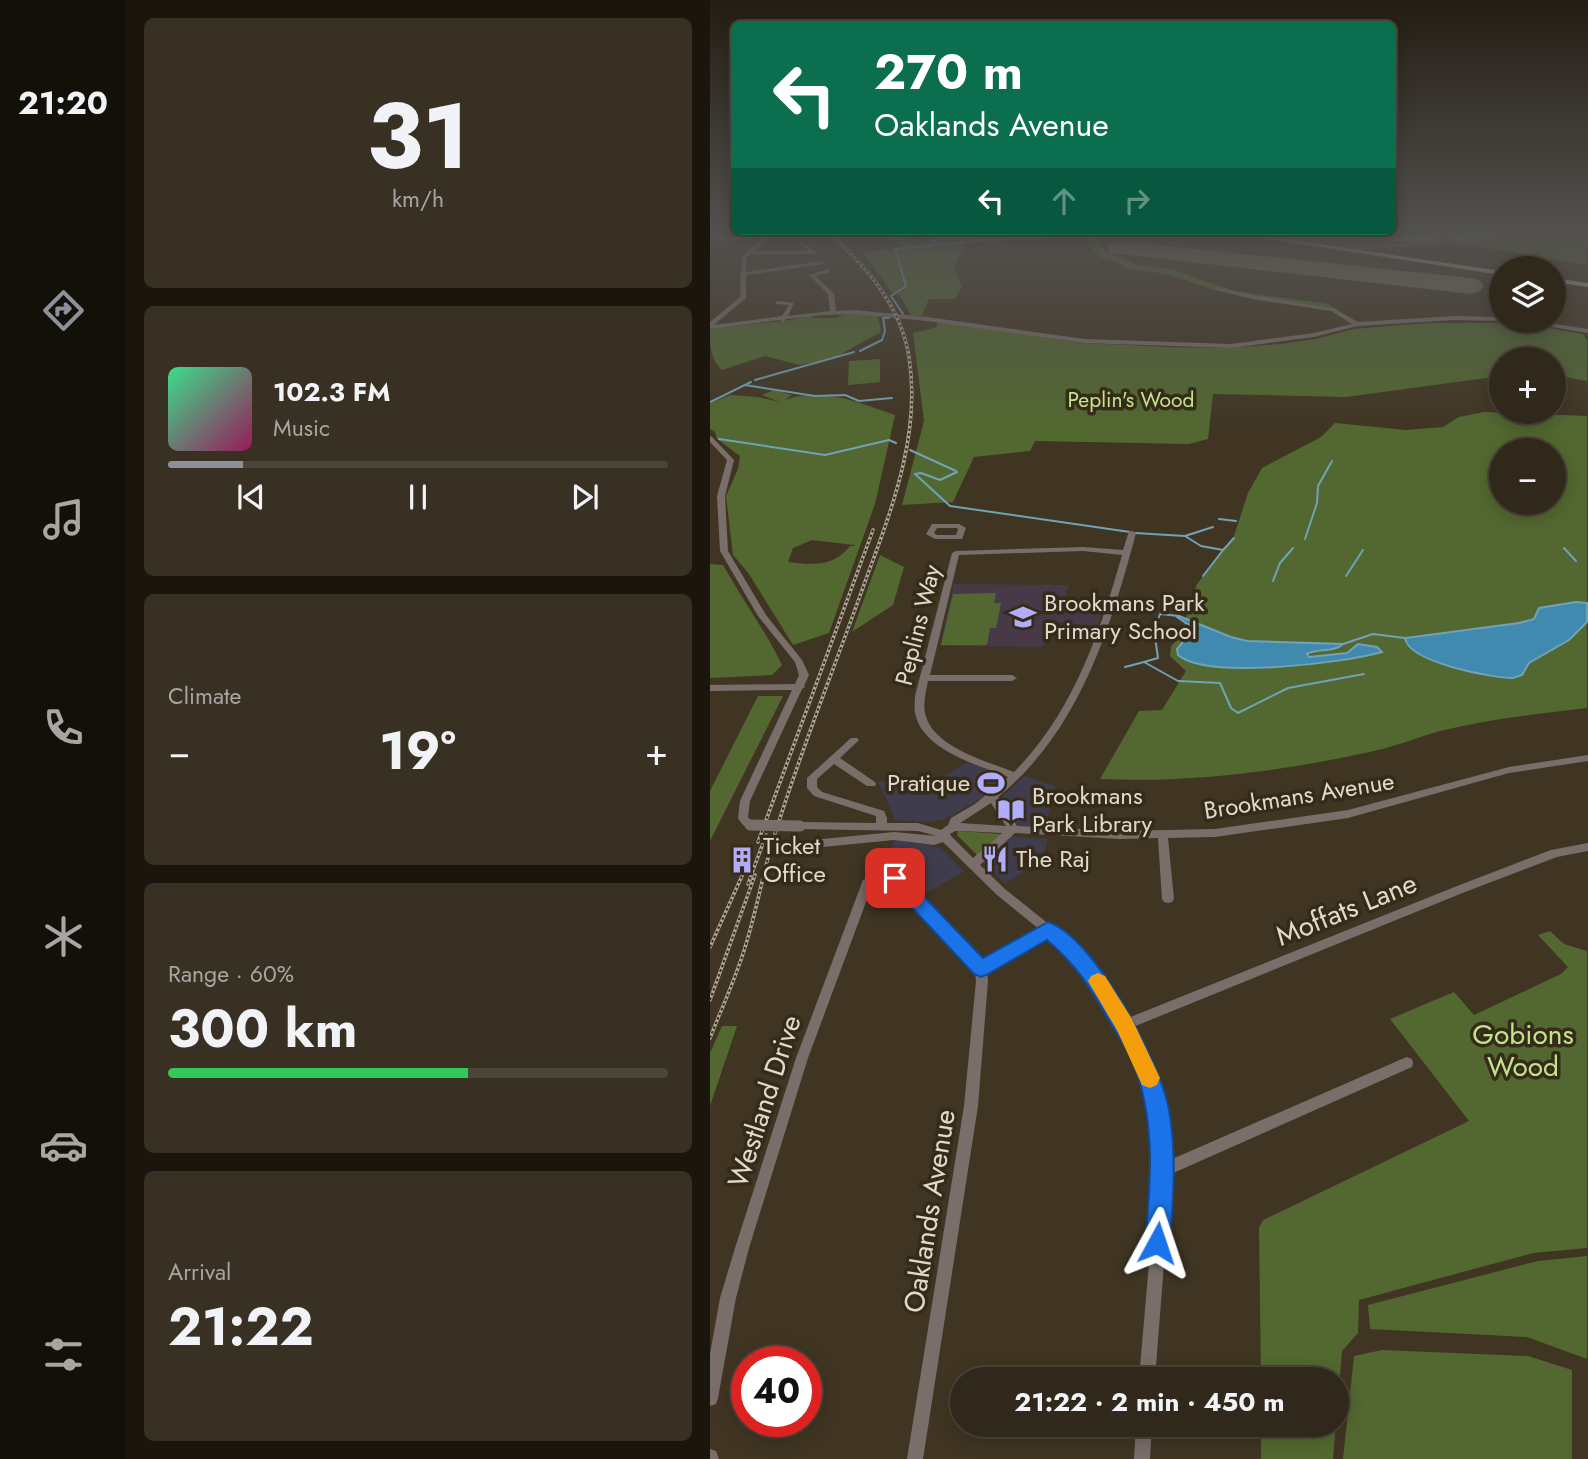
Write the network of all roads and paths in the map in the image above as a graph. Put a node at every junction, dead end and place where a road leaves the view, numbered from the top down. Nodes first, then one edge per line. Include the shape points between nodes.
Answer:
1 (743, 296) edge
2 (831, 296) edge
3 (1248, 296) edge
4 (778, 303) dead end
5 (833, 312) junction
6 (1489, 319) edge
7 (783, 320) junction
8 (1357, 324) junction
9 (710, 326) edge
10 (1566, 328) edge
11 (1587, 331) edge
12 (710, 438) edge
13 (716, 503) edge
14 (1132, 533) dead end
15 (959, 537) dead end
16 (956, 553) junction
17 (1127, 553) junction
18 (925, 678) junction
19 (1012, 678) dead end
20 (800, 687) junction
21 (710, 688) edge
22 (854, 740) dead end
23 (1587, 758) edge
24 (831, 759) junction
25 (1014, 776) junction
26 (870, 784) dead end
27 (992, 797) junction
28 (881, 827) junction
29 (1012, 830) junction
30 (898, 831) junction
31 (947, 833) junction
32 (1163, 836) junction
33 (792, 846) dead end
34 (1587, 847) edge
35 (974, 864) junction
36 (1168, 899) dead end
37 (1048, 929) junction
38 (981, 969) junction
39 (1125, 1025) junction
40 (1407, 1063) dead end
41 (1164, 1170) junction
42 (1148, 1367) edge
43 (710, 1398) edge
44 (1144, 1437) edge
45 (915, 1459) edge
46 (1142, 1459) edge

1 - 9 street
2 - 5 street
3 - 8 street via 1333,310
4 - 7 street via 792,305
5 - 7 street
5 - 8 street via 908,316 1086,341 1163,345 1260,344
6 - 8 street
7 - 9 street
10 - 11 street
12 - 13 street via 731,460
13 - 20 street via 724,551 762,616 802,667
14 - 17 street
15 - 16 street, Peplins Way
16 - 17 street, Peplins Way via 1083,549
16 - 18 street, Peplins Way
17 - 25 street via 1076,690 1048,738
18 - 19 street
18 - 25 street, Peplins Way via 918,710 930,734 947,747
20 - 21 street
20 - 28 street, bridge via 745,801 743,818 750,824
22 - 24 street
23 - 32 street, Brookmans Avenue via 1509,770 1348,814 1270,827
24 - 26 street via 846,764
24 - 28 street via 812,778 812,788 880,814
25 - 27 street
27 - 29 street
27 - 31 street via 955,821
28 - 30 street
29 - 31 street, Brookmans Avenue
29 - 32 street, Brookmans Avenue
29 - 35 street
30 - 31 street, Brookmans Avenue via 925,828
30 - 33 street
31 - 35 street
32 - 36 street
34 - 39 street, Moffats Lane via 1555,853 1461,889
35 - 37 street
37 - 38 street
37 - 39 street via 1093,974
38 - 43 street, Westland Drive via 895,878 884,874 868,883 802,1058 728,1298
38 - 45 street, Oaklands Avenue via 975,1073
39 - 41 street via 1151,1083
40 - 41 street
41 - 42 street
44 - 46 street

